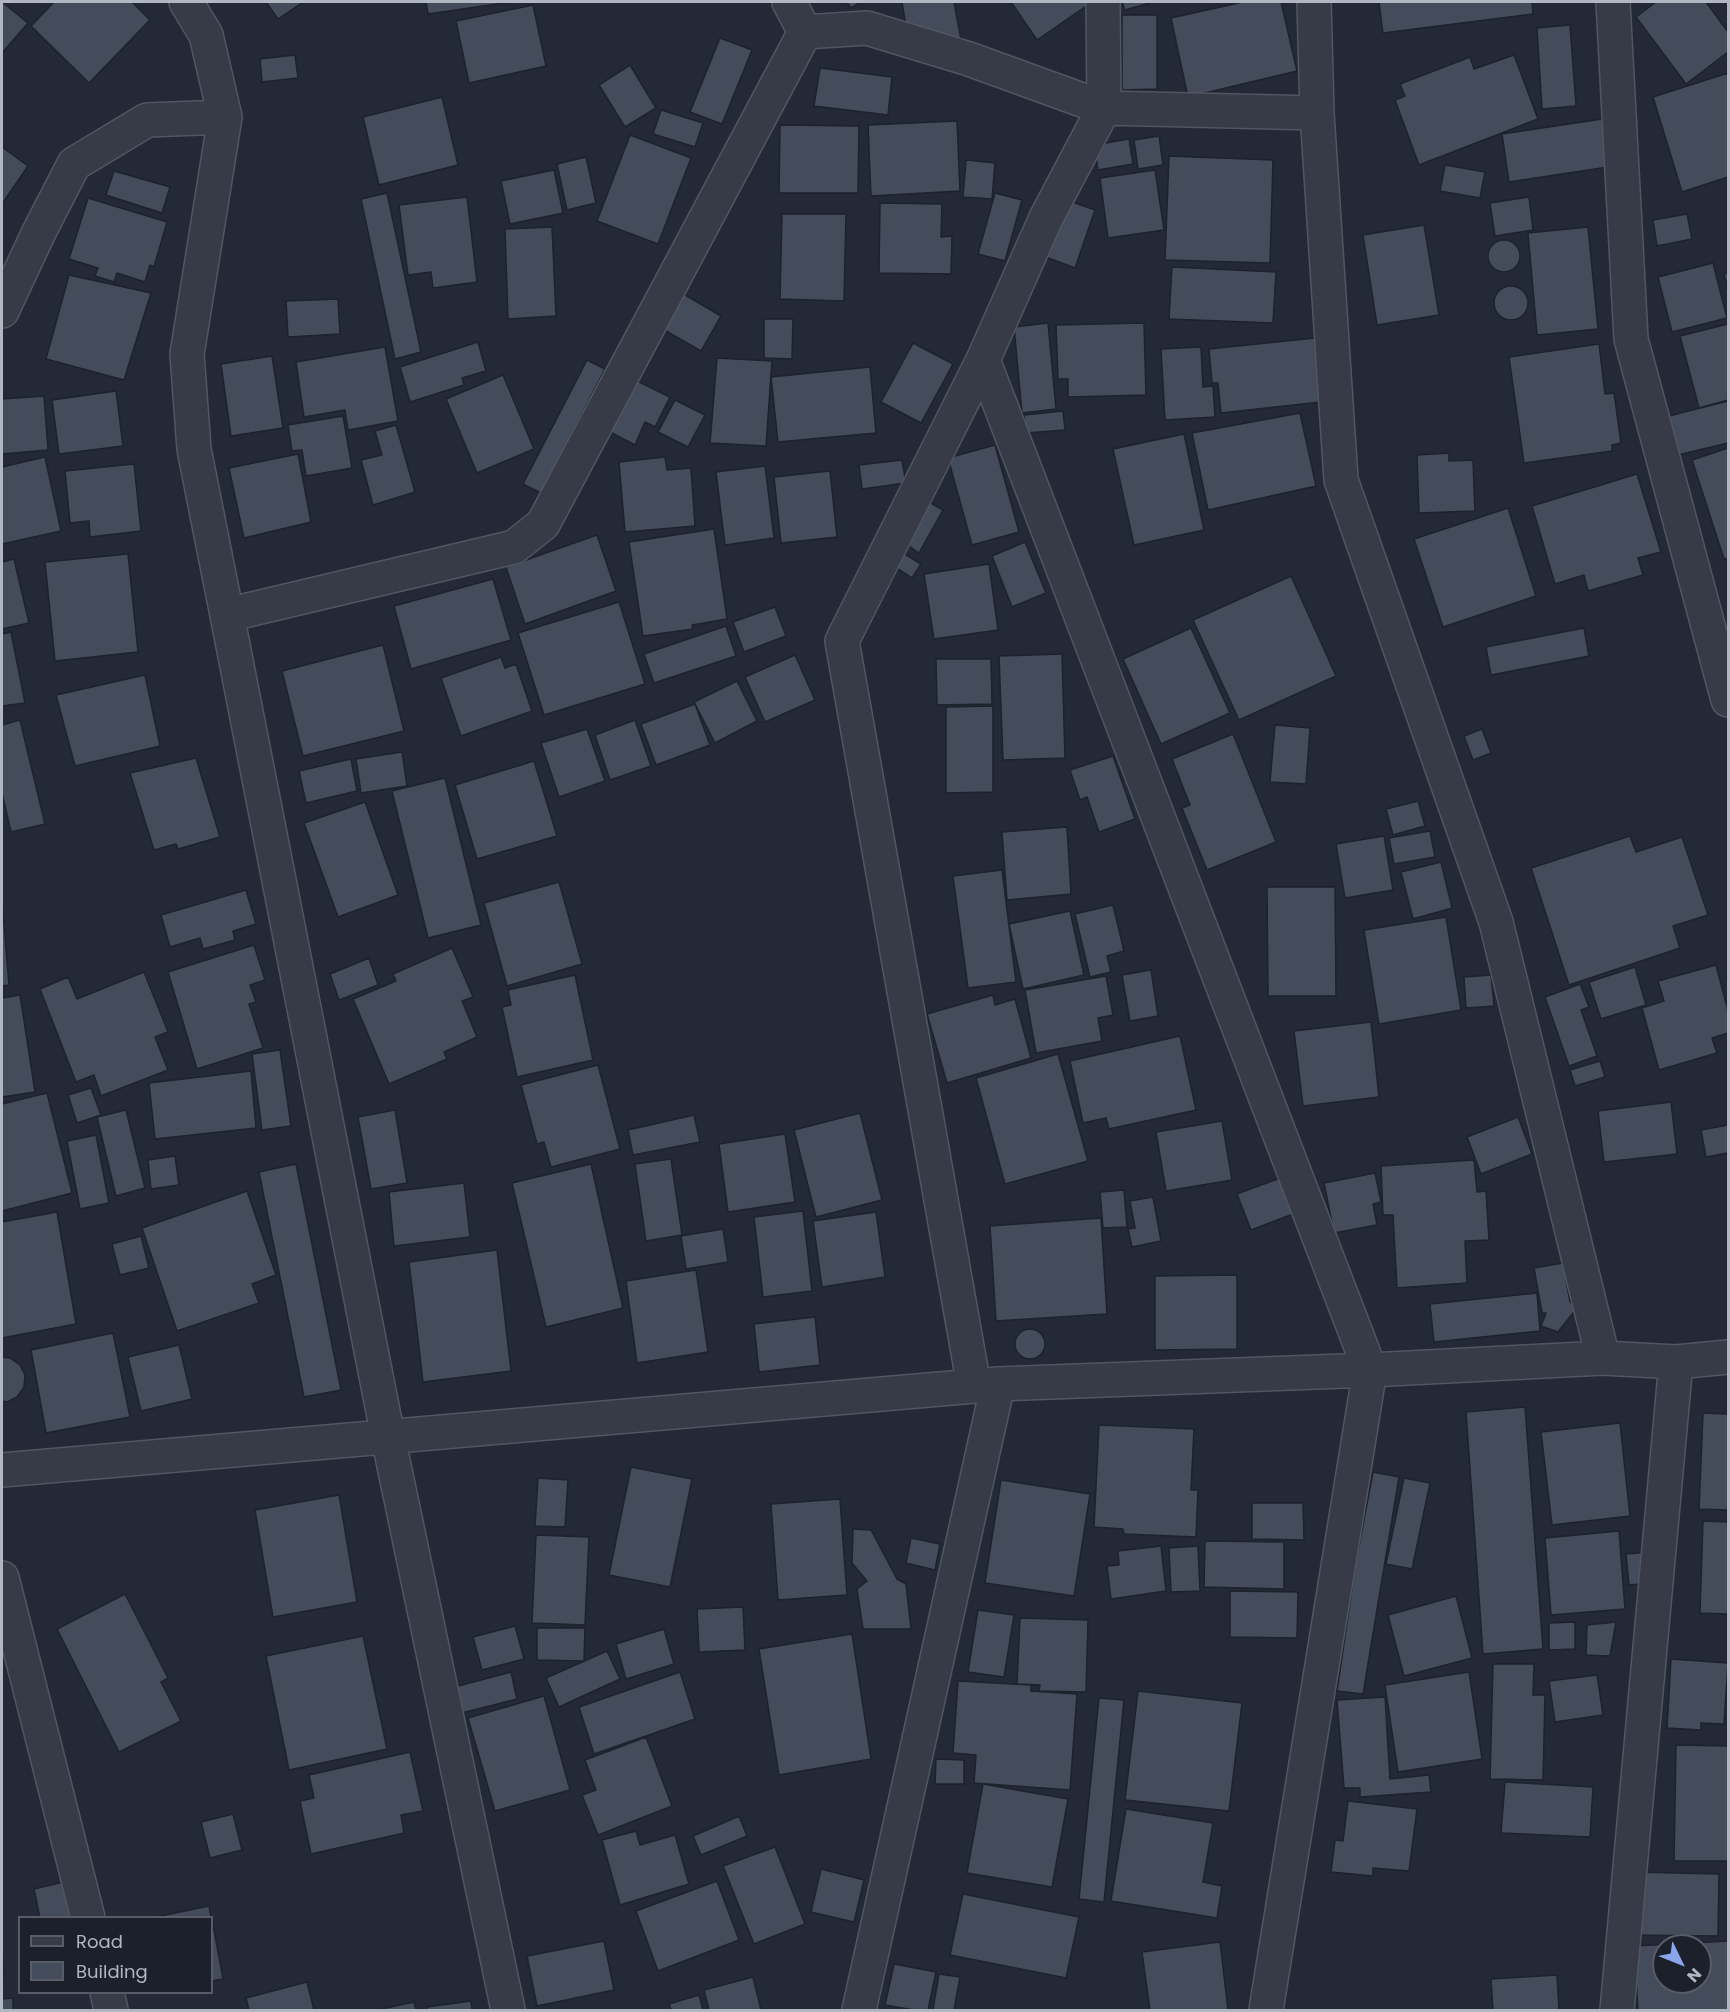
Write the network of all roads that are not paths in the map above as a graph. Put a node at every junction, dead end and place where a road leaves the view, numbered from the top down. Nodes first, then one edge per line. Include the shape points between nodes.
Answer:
1 (186, 2) edge
2 (789, 2) edge
3 (1103, 2) edge
4 (1314, 2) edge
5 (1612, 2) edge
6 (806, 32) junction
7 (1104, 108) junction
8 (1317, 113) junction
9 (225, 117) junction
10 (2, 311) edge
11 (983, 360) junction
12 (227, 615) junction
13 (1728, 700) edge
14 (1728, 1357) edge
15 (1603, 1358) junction
16 (1677, 1362) junction
17 (1370, 1370) junction
18 (986, 1385) junction
19 (388, 1437) junction
20 (2, 1470) edge
21 (2, 1578) edge
22 (88, 1916) edge
23 (107, 1994) edge
24 (111, 2010) edge
25 (508, 2010) edge
26 (860, 2010) edge
27 (1266, 2010) edge
28 (1617, 2010) edge

1 - 9 street via 206,35
2 - 6 street
3 - 7 street
4 - 8 street
5 - 13 street via 1631,339
6 - 7 street via 867,28 969,59
6 - 12 street via 543,524 514,547
7 - 8 street
7 - 11 street via 1046,218
8 - 15 street via 1341,480 1496,922
9 - 10 street via 147,120 74,164
9 - 12 street via 187,354 194,449
11 - 17 street
11 - 18 street via 842,641
12 - 19 street
14 - 16 street
15 - 16 street
15 - 17 street
16 - 28 street
17 - 18 street
17 - 27 street
18 - 19 street
18 - 26 street
19 - 20 street
19 - 25 street
21 - 22 street
23 - 24 street

